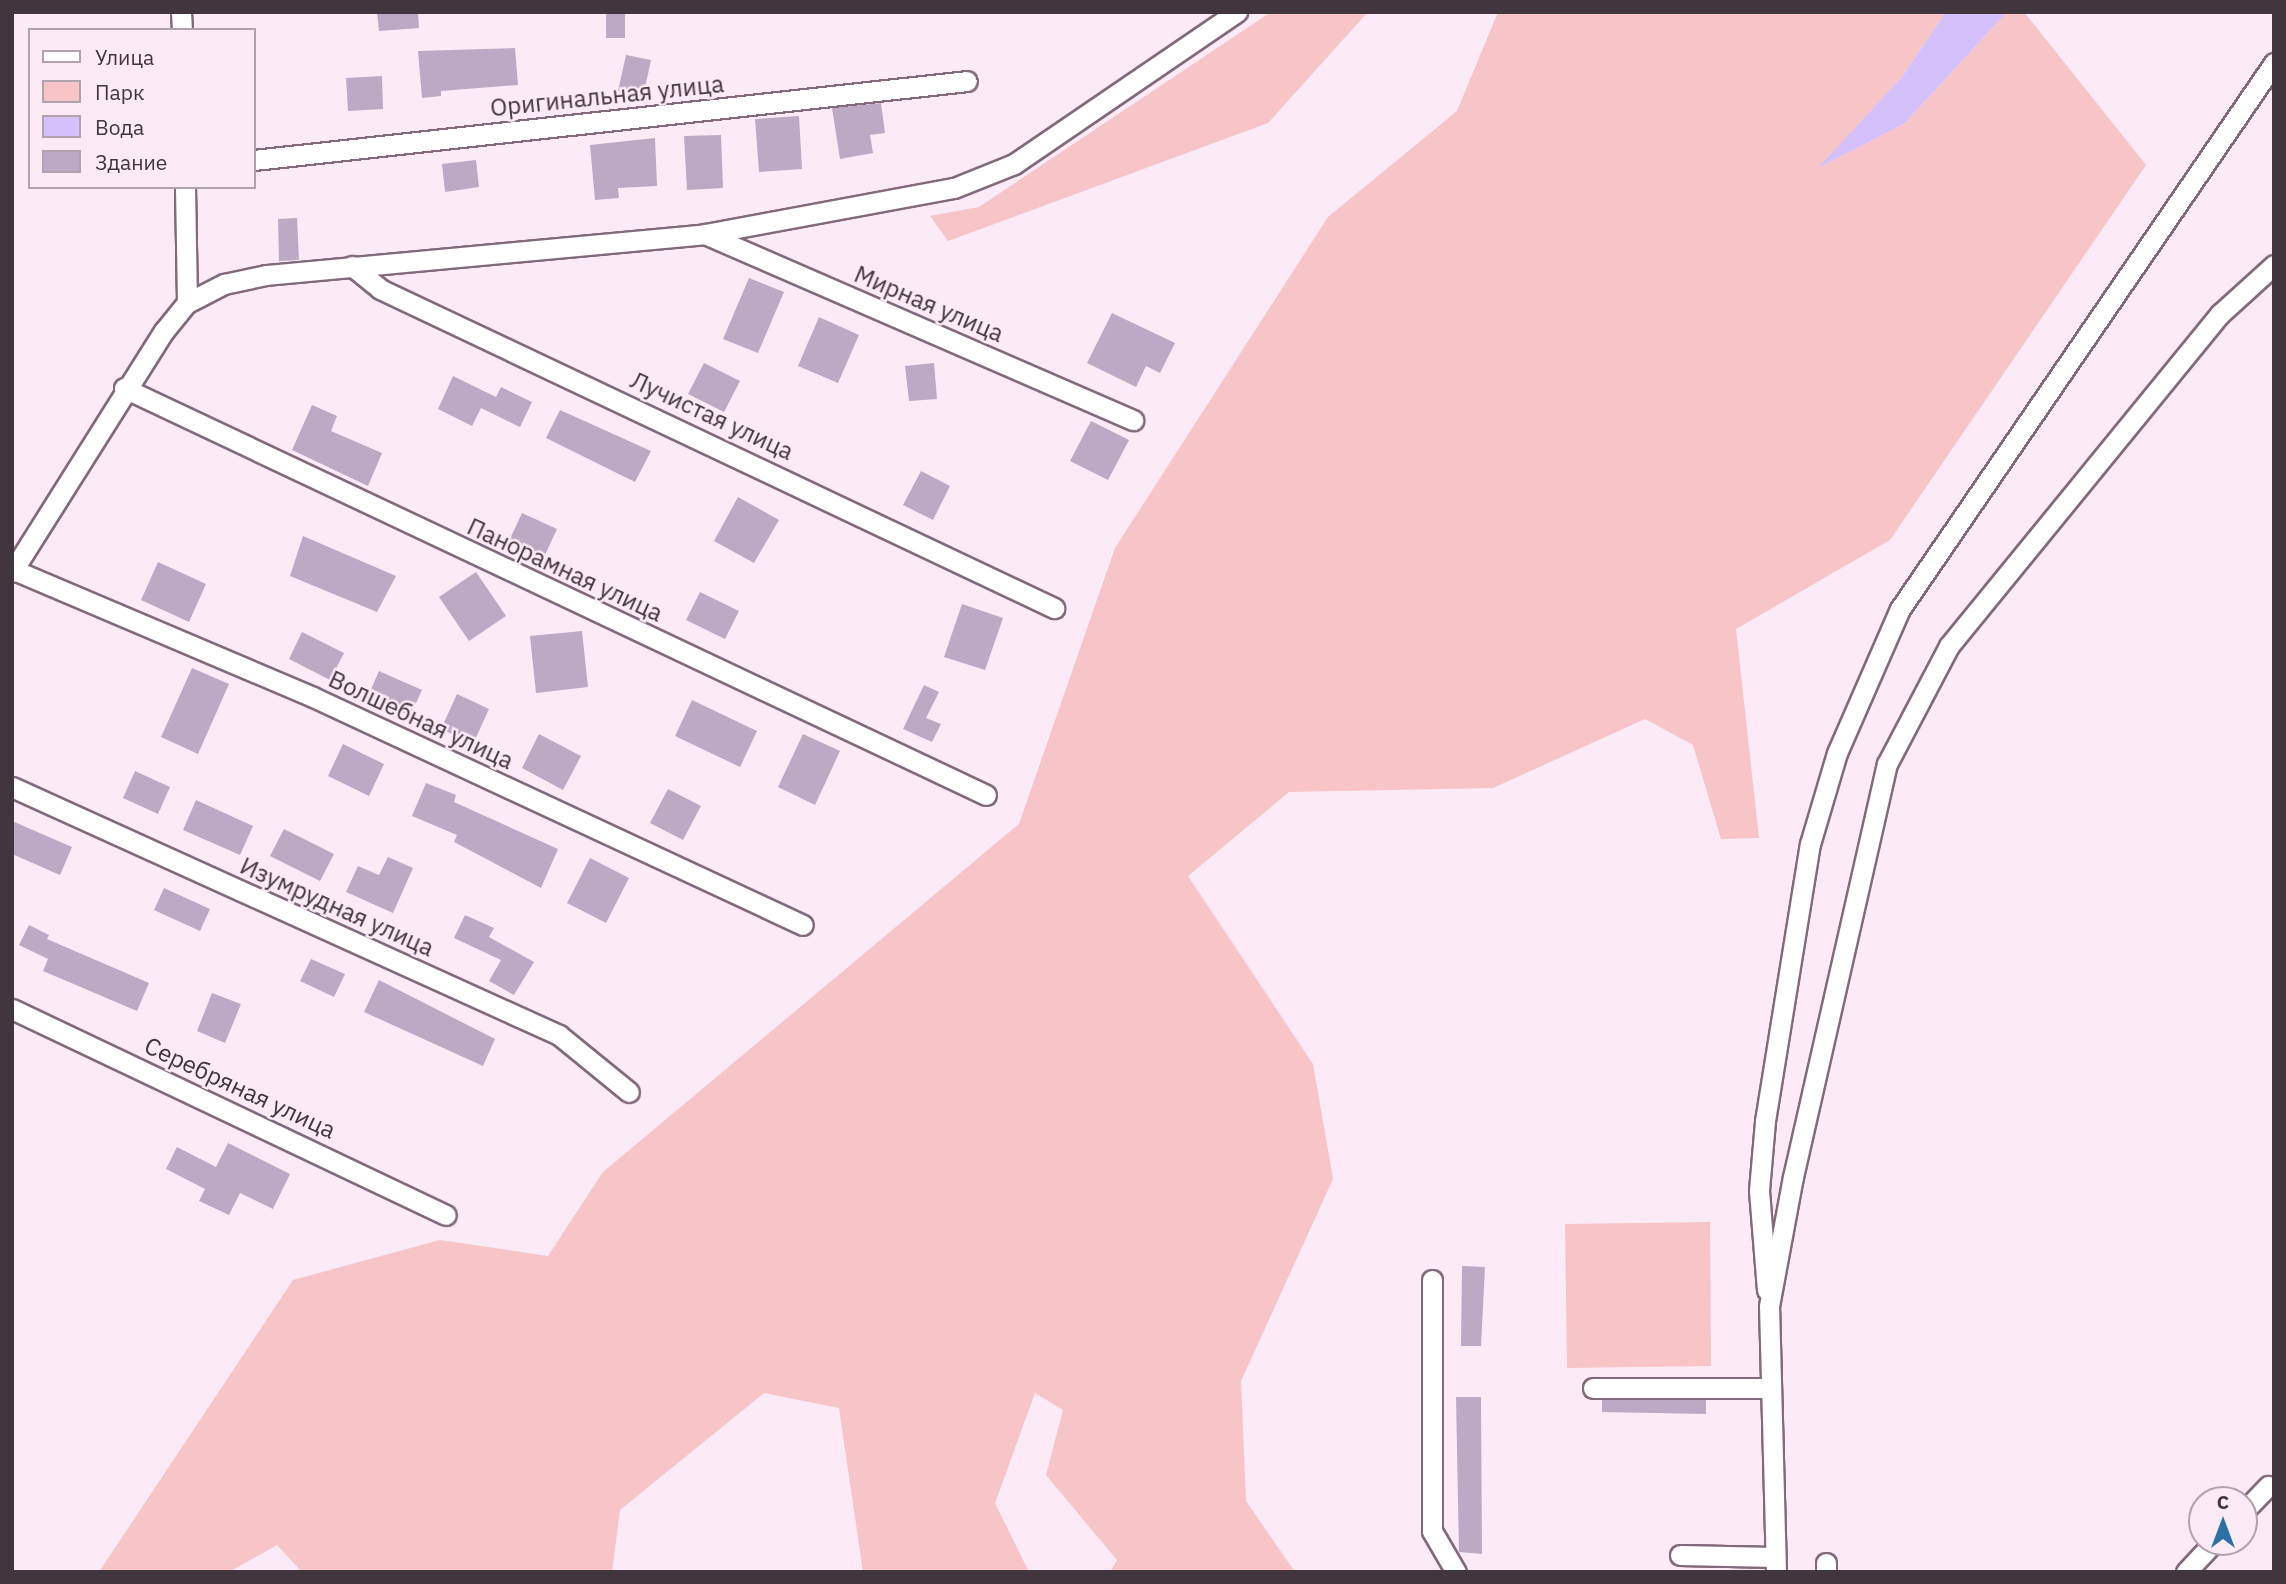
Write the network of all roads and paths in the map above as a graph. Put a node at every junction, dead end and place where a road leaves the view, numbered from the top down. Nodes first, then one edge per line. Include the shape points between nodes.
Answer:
1 (1237, 12) edge
2 (2274, 63) edge
3 (967, 81) dead end
4 (256, 160) edge
5 (184, 189) edge
6 (705, 234) junction
7 (2274, 265) edge
8 (352, 266) junction
9 (187, 303) junction
10 (124, 388) junction
11 (1133, 420) dead end
12 (13, 571) edge
13 (1054, 608) dead end
14 (12, 787) edge
15 (986, 795) dead end
16 (803, 925) dead end
17 (12, 1009) edge
18 (629, 1092) dead end
19 (446, 1214) dead end
20 (1432, 1280) dead end
21 (1769, 1306) junction
22 (1593, 1388) dead end
23 (1770, 1388) junction
24 (2267, 1486) dead end
25 (2258, 1496) edge
26 (1680, 1555) dead end
27 (2201, 1556) edge
28 (1776, 1564) edge
29 (1451, 1571) edge
30 (2186, 1572) edge

1 - 6 street via 1014,164 954,188
2 - 21 street via 1900,609 1836,753 1810,844 1765,1121 1760,1215
3 - 4 street, Оригинальная улица
5 - 9 street via 181,252
6 - 8 street
6 - 11 street, Мирная улица
7 - 21 street via 2220,314 1949,646 1887,764 1796,1164
8 - 9 street via 224,284
8 - 13 street, Лучистая улица via 380,289
9 - 10 street
10 - 12 street
10 - 15 street, Панорамная улица
12 - 16 street, Волшебная улица via 313,697
14 - 18 street, Изумрудная улица via 559,1035
17 - 19 street, Серебряная улица
20 - 29 street via 1432,1531
21 - 23 street
22 - 23 street
23 - 28 street
24 - 25 street
26 - 28 street
27 - 30 street

